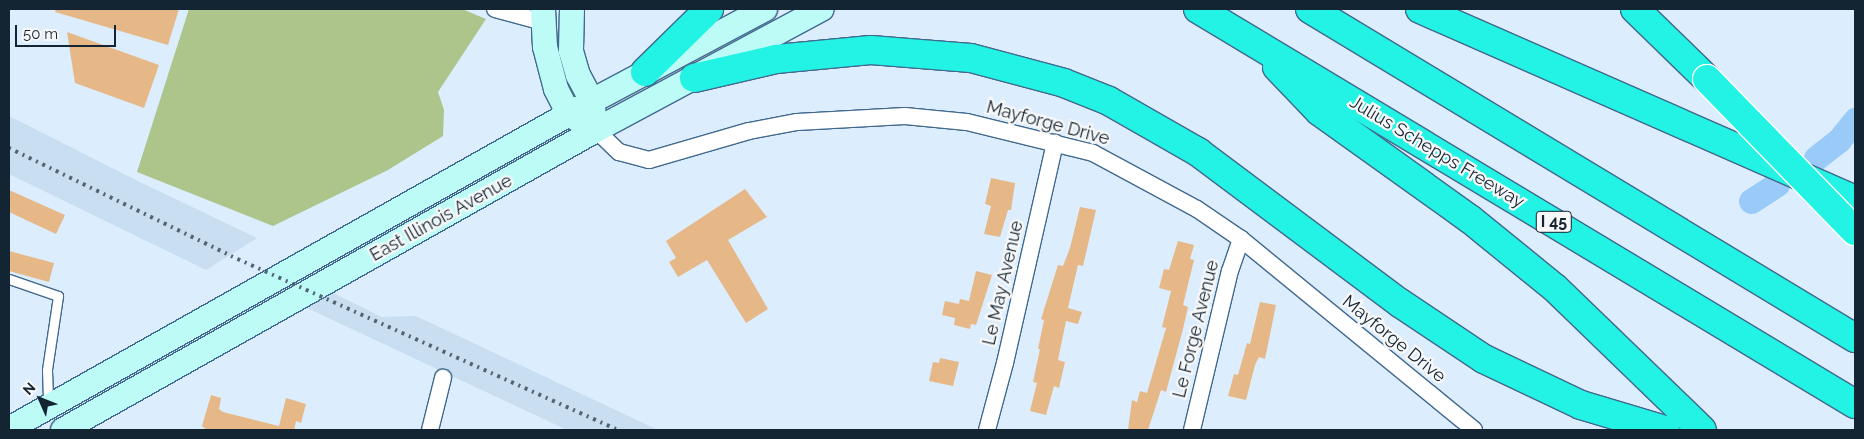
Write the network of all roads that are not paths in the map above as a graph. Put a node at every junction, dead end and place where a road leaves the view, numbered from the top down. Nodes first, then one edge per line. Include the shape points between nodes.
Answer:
1 (495, 9) edge
2 (572, 9) edge
3 (709, 9) edge
4 (765, 9) edge
5 (822, 9) edge
6 (1198, 9) edge
7 (1310, 9) edge
8 (1420, 9) edge
9 (1635, 9) edge
10 (543, 15) edge
11 (1252, 41) junction
12 (645, 72) junction
13 (694, 78) junction
14 (592, 101) junction
15 (569, 114) junction
16 (596, 130) junction
17 (1055, 143) junction
18 (1855, 200) edge
19 (1855, 231) edge
20 (1241, 239) junction
21 (9, 279) edge
22 (1855, 338) edge
23 (443, 378) dead end
24 (1855, 404) edge
25 (48, 408) junction
26 (9, 429) edge
27 (63, 430) edge
28 (430, 430) edge
29 (987, 430) edge
30 (1192, 430) edge
31 (1474, 430) edge
32 (1665, 430) edge
33 (1702, 430) edge

1 - 10 street
2 - 14 main road via 571,51 578,75
3 - 12 highway
4 - 12 main road, East Illinois Avenue
5 - 13 main road, East Illinois Avenue
6 - 11 highway, Julius Schepps Freeway / I 45
7 - 22 highway
8 - 18 highway
9 - 19 highway, bridge
10 - 15 main road via 550,70
11 - 24 highway, Julius Schepps Freeway / I 45
11 - 33 highway via 1319,111 1470,219 1555,288
12 - 14 main road, East Illinois Avenue
13 - 16 main road, East Illinois Avenue
13 - 32 highway via 776,59 871,50 970,58 1064,82 1155,125 1198,152 1400,303 1484,359 1581,405
14 - 15 main road, East Illinois Avenue
14 - 16 main road
15 - 16 main road
15 - 25 main road, East Illinois Avenue
16 - 17 street, Mayforge Drive via 619,152 649,160 749,131 797,122 853,117 905,116 967,122
16 - 27 main road, East Illinois Avenue
17 - 20 street, Mayforge Drive via 1092,153 1123,167
17 - 29 street, Le May Avenue via 1006,363
20 - 30 street, Le Forge Avenue via 1230,271
20 - 31 street, Mayforge Drive
21 - 25 lane via 58,296 47,370
23 - 28 street
25 - 26 main road, East Illinois Avenue

